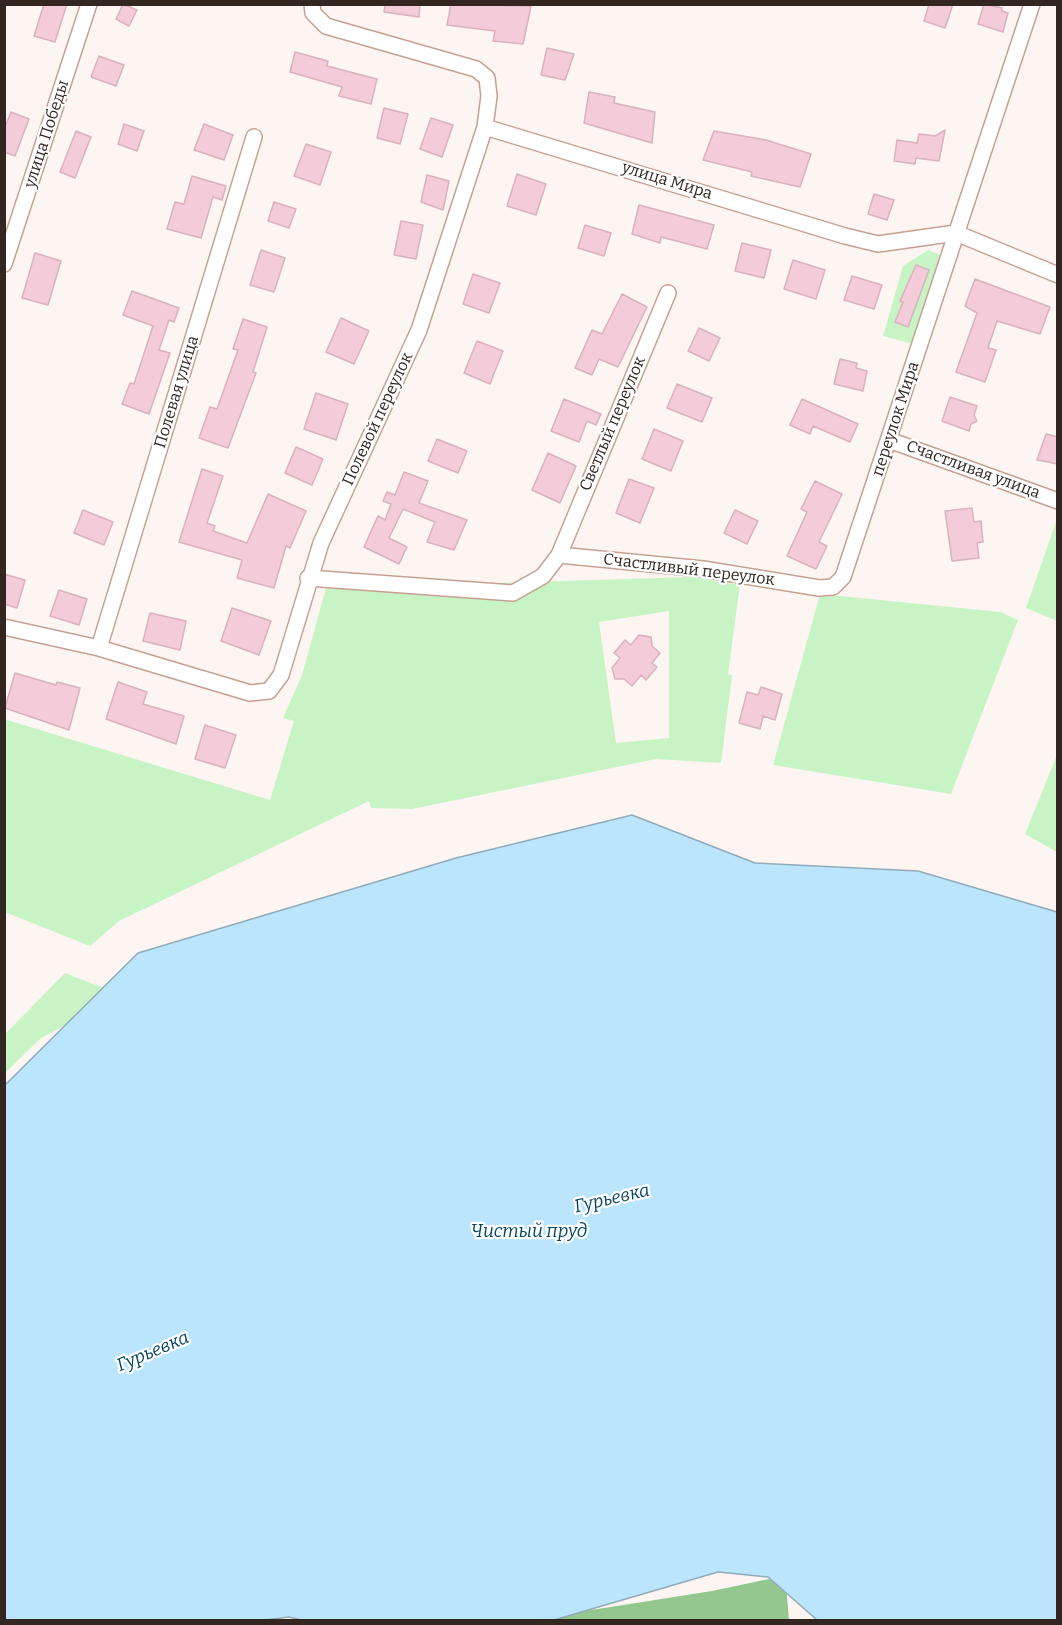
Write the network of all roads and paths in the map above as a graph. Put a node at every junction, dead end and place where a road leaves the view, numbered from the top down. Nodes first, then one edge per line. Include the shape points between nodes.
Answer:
1 (89, 4) edge
2 (312, 4) edge
3 (1032, 4) edge
4 (485, 127) junction
5 (254, 136) dead end
6 (956, 233) junction
7 (4, 264) edge
8 (1058, 275) edge
9 (668, 292) dead end
10 (889, 440) junction
11 (1058, 501) edge
12 (559, 555) junction
13 (308, 578) junction
14 (819, 588) joint
15 (4, 627) edge
16 (99, 648) junction

1 - 7 street, улица Победы
2 - 4 street via 313,13 326,26 476,69 487,78
3 - 6 street, переулок Мира
4 - 6 street, улица Мира via 878,244
4 - 13 street, Полевой переулок via 419,330 362,450
5 - 16 street, Полевая улица
6 - 8 street
6 - 10 street, переулок Мира
9 - 12 street, Светлый переулок
10 - 11 street, Счастливая улица
10 - 14 street, переулок Мира via 843,577 833,587
12 - 13 street, Светлый переулок via 543,576 513,593
12 - 14 street, Счастливый переулок via 703,569
13 - 16 street, Полевой переулок via 281,675 269,691 250,693
15 - 16 street

